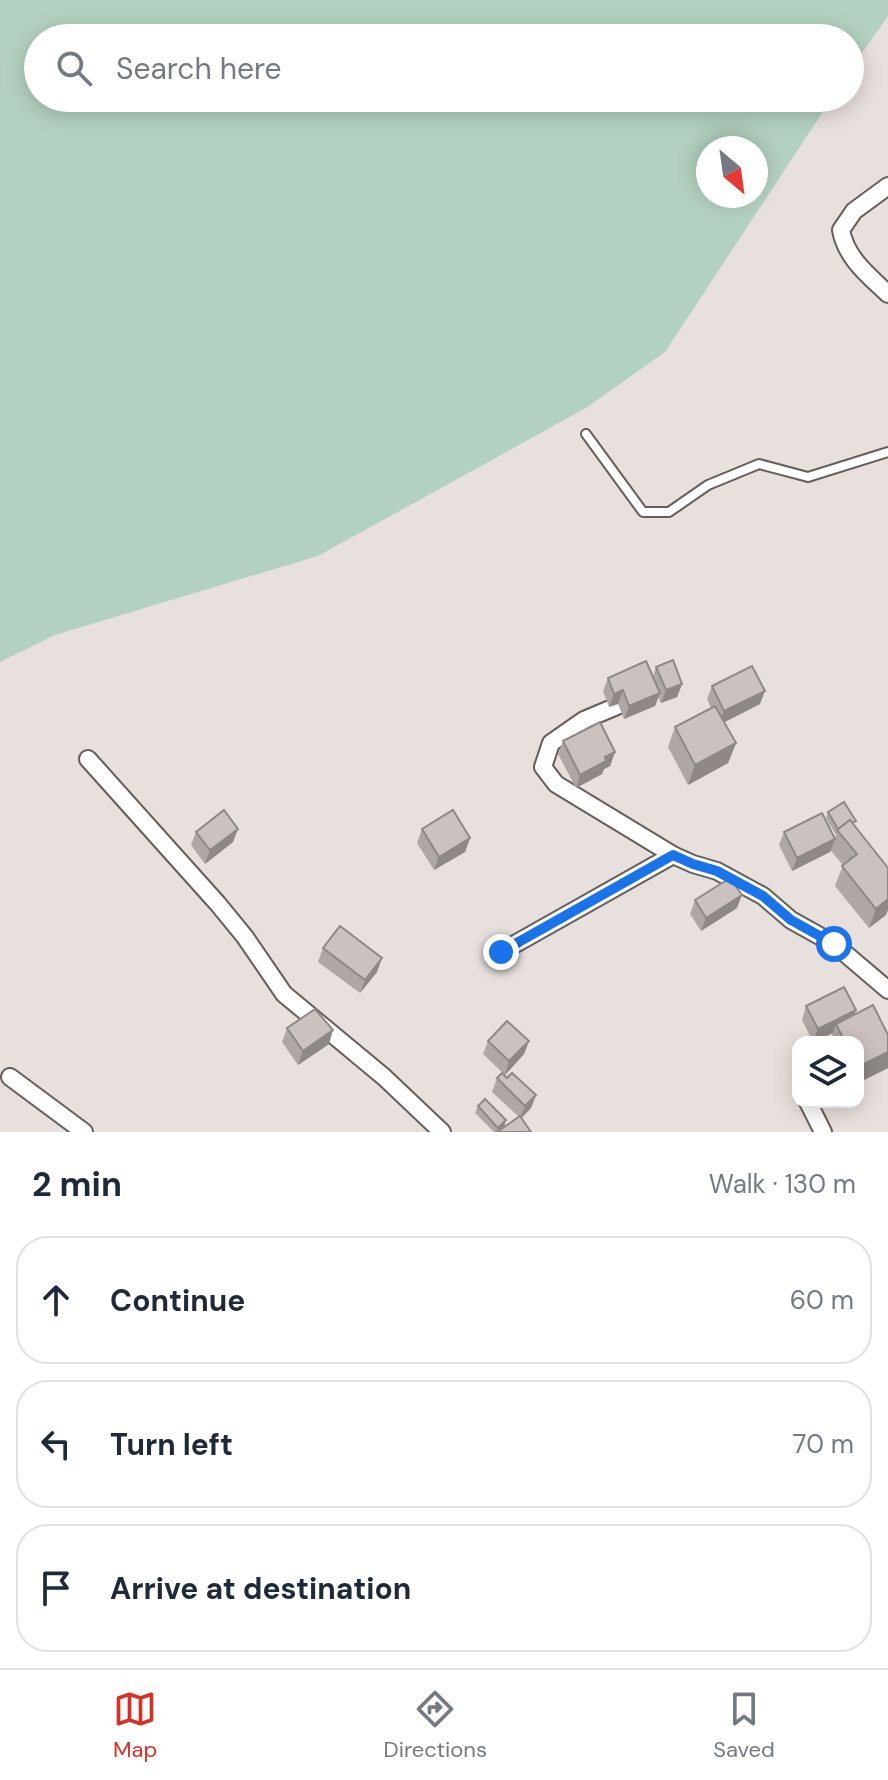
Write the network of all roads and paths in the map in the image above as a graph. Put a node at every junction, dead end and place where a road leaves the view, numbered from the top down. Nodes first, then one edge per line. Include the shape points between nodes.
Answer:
1 (888, 186) edge
2 (888, 294) edge
3 (586, 434) dead end
4 (888, 452) edge
5 (617, 706) edge
6 (88, 759) dead end
7 (673, 855) junction
8 (501, 952) dead end
9 (888, 990) edge
10 (10, 1077) dead end
11 (811, 1108) edge
12 (84, 1132) edge
13 (442, 1132) edge
14 (823, 1132) edge

1 - 2 street via 854,211 841,230 844,247
3 - 4 lane via 643,512 669,512 708,485 759,464 808,477
5 - 7 street via 551,743 543,767 556,784
6 - 13 street via 218,904 284,994
7 - 8 street
7 - 9 street via 763,896 791,920 834,944
10 - 12 street
11 - 14 street

